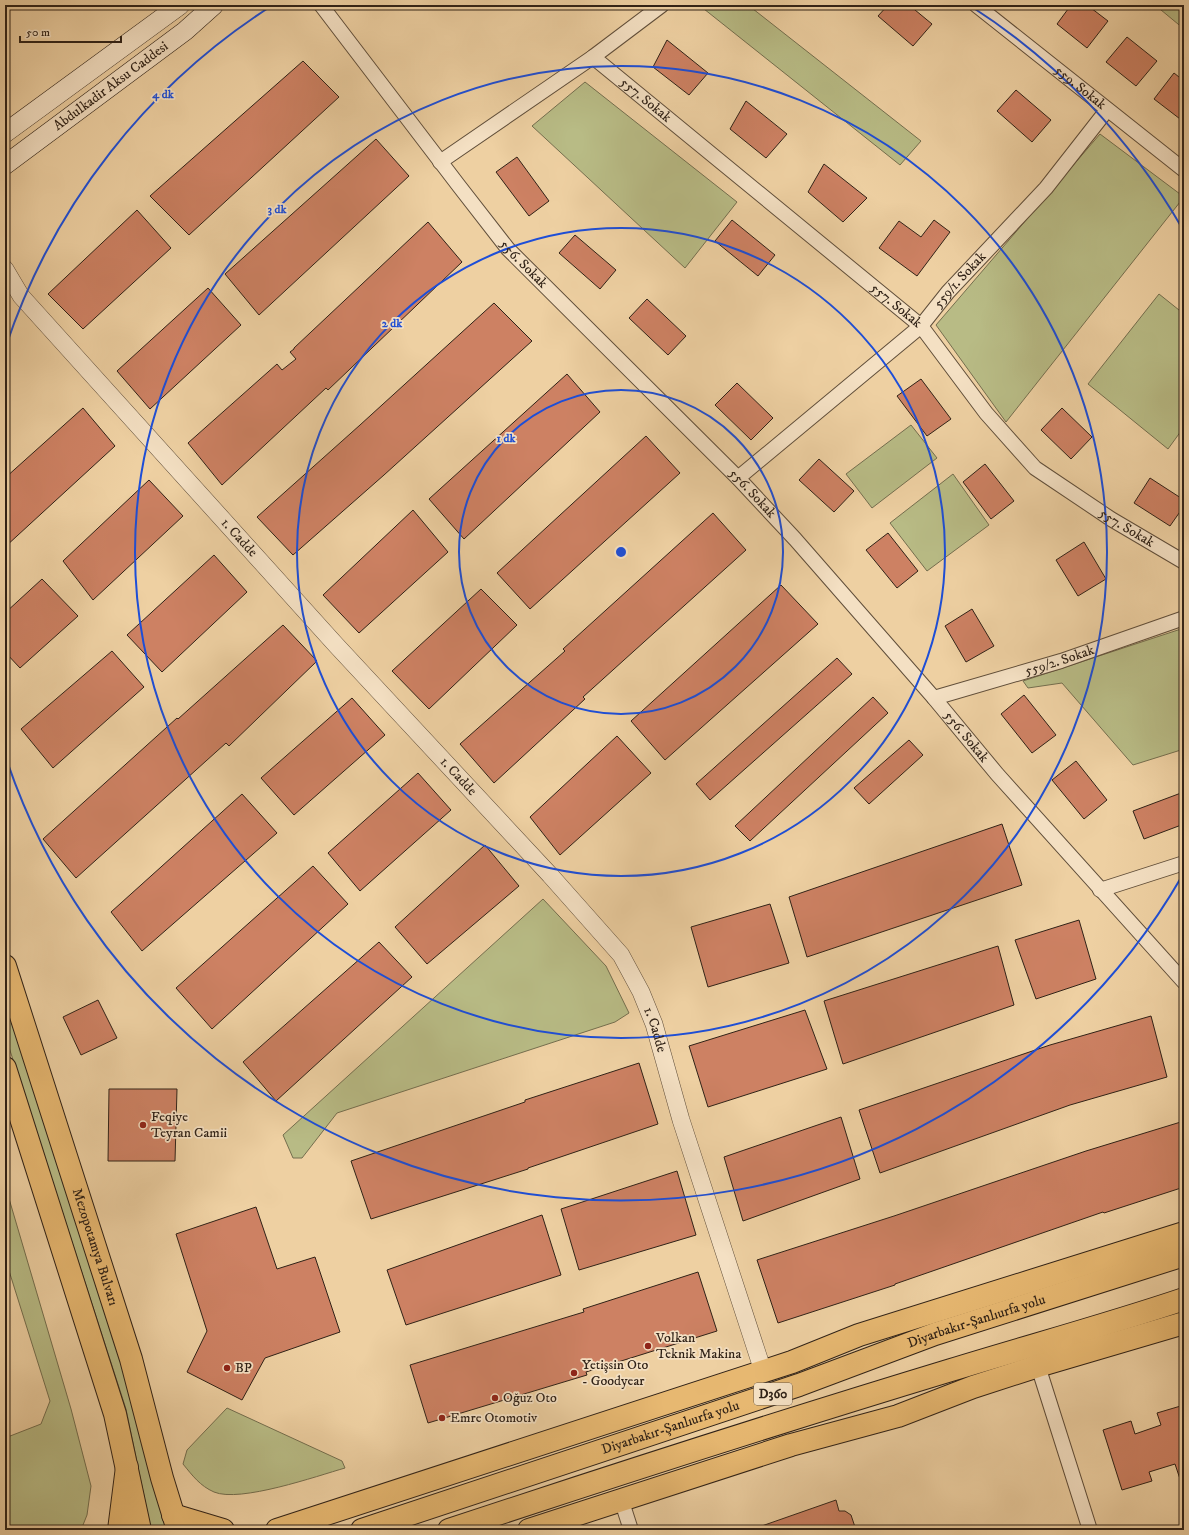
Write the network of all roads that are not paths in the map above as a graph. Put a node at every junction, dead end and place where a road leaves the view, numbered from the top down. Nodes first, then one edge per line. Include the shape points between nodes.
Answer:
1 (180, 5) edge
2 (214, 5) edge
3 (321, 5) edge
4 (662, 5) edge
5 (976, 5) edge
6 (593, 57) junction
7 (1107, 110) junction
8 (5, 133) edge
9 (440, 162) junction
10 (5, 165) edge
11 (1184, 170) edge
12 (5, 269) edge
13 (921, 326) junction
14 (738, 478) junction
15 (1184, 562) edge
16 (1184, 618) edge
17 (934, 698) junction
18 (1184, 863) edge
19 (1100, 890) junction
20 (5, 966) edge
21 (1184, 982) edge
22 (5, 1068) edge
23 (1184, 1233) edge
24 (1139, 1248) junction
25 (1184, 1255) edge
26 (1184, 1299) edge
27 (995, 1315) junction
28 (1184, 1323) edge
29 (1038, 1366) junction
30 (763, 1371) junction
31 (973, 1388) junction
32 (766, 1428) junction
33 (127, 1468) junction
34 (621, 1499) junction
35 (176, 1523) edge
36 (119, 1530) edge
37 (140, 1530) edge
38 (223, 1530) edge
39 (277, 1530) edge
40 (362, 1530) edge
41 (449, 1530) edge
42 (529, 1530) edge
43 (631, 1530) edge
44 (1090, 1530) edge

1 - 8 main road, Abdulkadir Aksu Caddesi
2 - 10 main road, Abdulkadir Aksu Caddesi via 185,31
3 - 9 street, 556. Sokak
4 - 6 street
5 - 7 street, 559. Sokak
6 - 9 street
6 - 13 street, 557. Sokak
7 - 11 street, 559. Sokak
7 - 13 street, 559/1. Sokak via 1046,188 948,292
9 - 14 street, 556. Sokak via 508,249
12 - 30 street, 1. Cadde via 21,296 336,645 621,955 641,992 654,1024 681,1120
13 - 14 street, 559/1. Sokak
13 - 15 street, 557. Sokak via 986,413 1035,468 1112,519
14 - 17 street, 556. Sokak via 800,544
16 - 17 street, 559/2. Sokak via 1062,661
17 - 19 street, 556. Sokak via 997,774
18 - 19 street
19 - 21 street, 556. Sokak
20 - 35 main road, Mezopotamya Bulvarı via 131,1359
22 - 33 main road via 115,1414
23 - 24 main road
24 - 27 main road via 1056,1284
24 - 30 main road via 859,1335
25 - 27 main road, Diyarbakır-Şanlıurfa yolu / D360
26 - 32 main road, Diyarbakır-Şanlıurfa yolu / D360 via 1123,1320
27 - 40 main road, Diyarbakır-Şanlıurfa yolu / D360 via 935,1334 799,1385
28 - 29 main road
29 - 31 main road
29 - 44 street
30 - 39 main road
31 - 32 main road
31 - 34 main road via 898,1416 791,1445
32 - 41 main road, Diyarbakır-Şanlıurfa yolu / D360 via 632,1469
33 - 36 main road
33 - 37 main road
34 - 42 main road
34 - 43 street
35 - 38 main road

